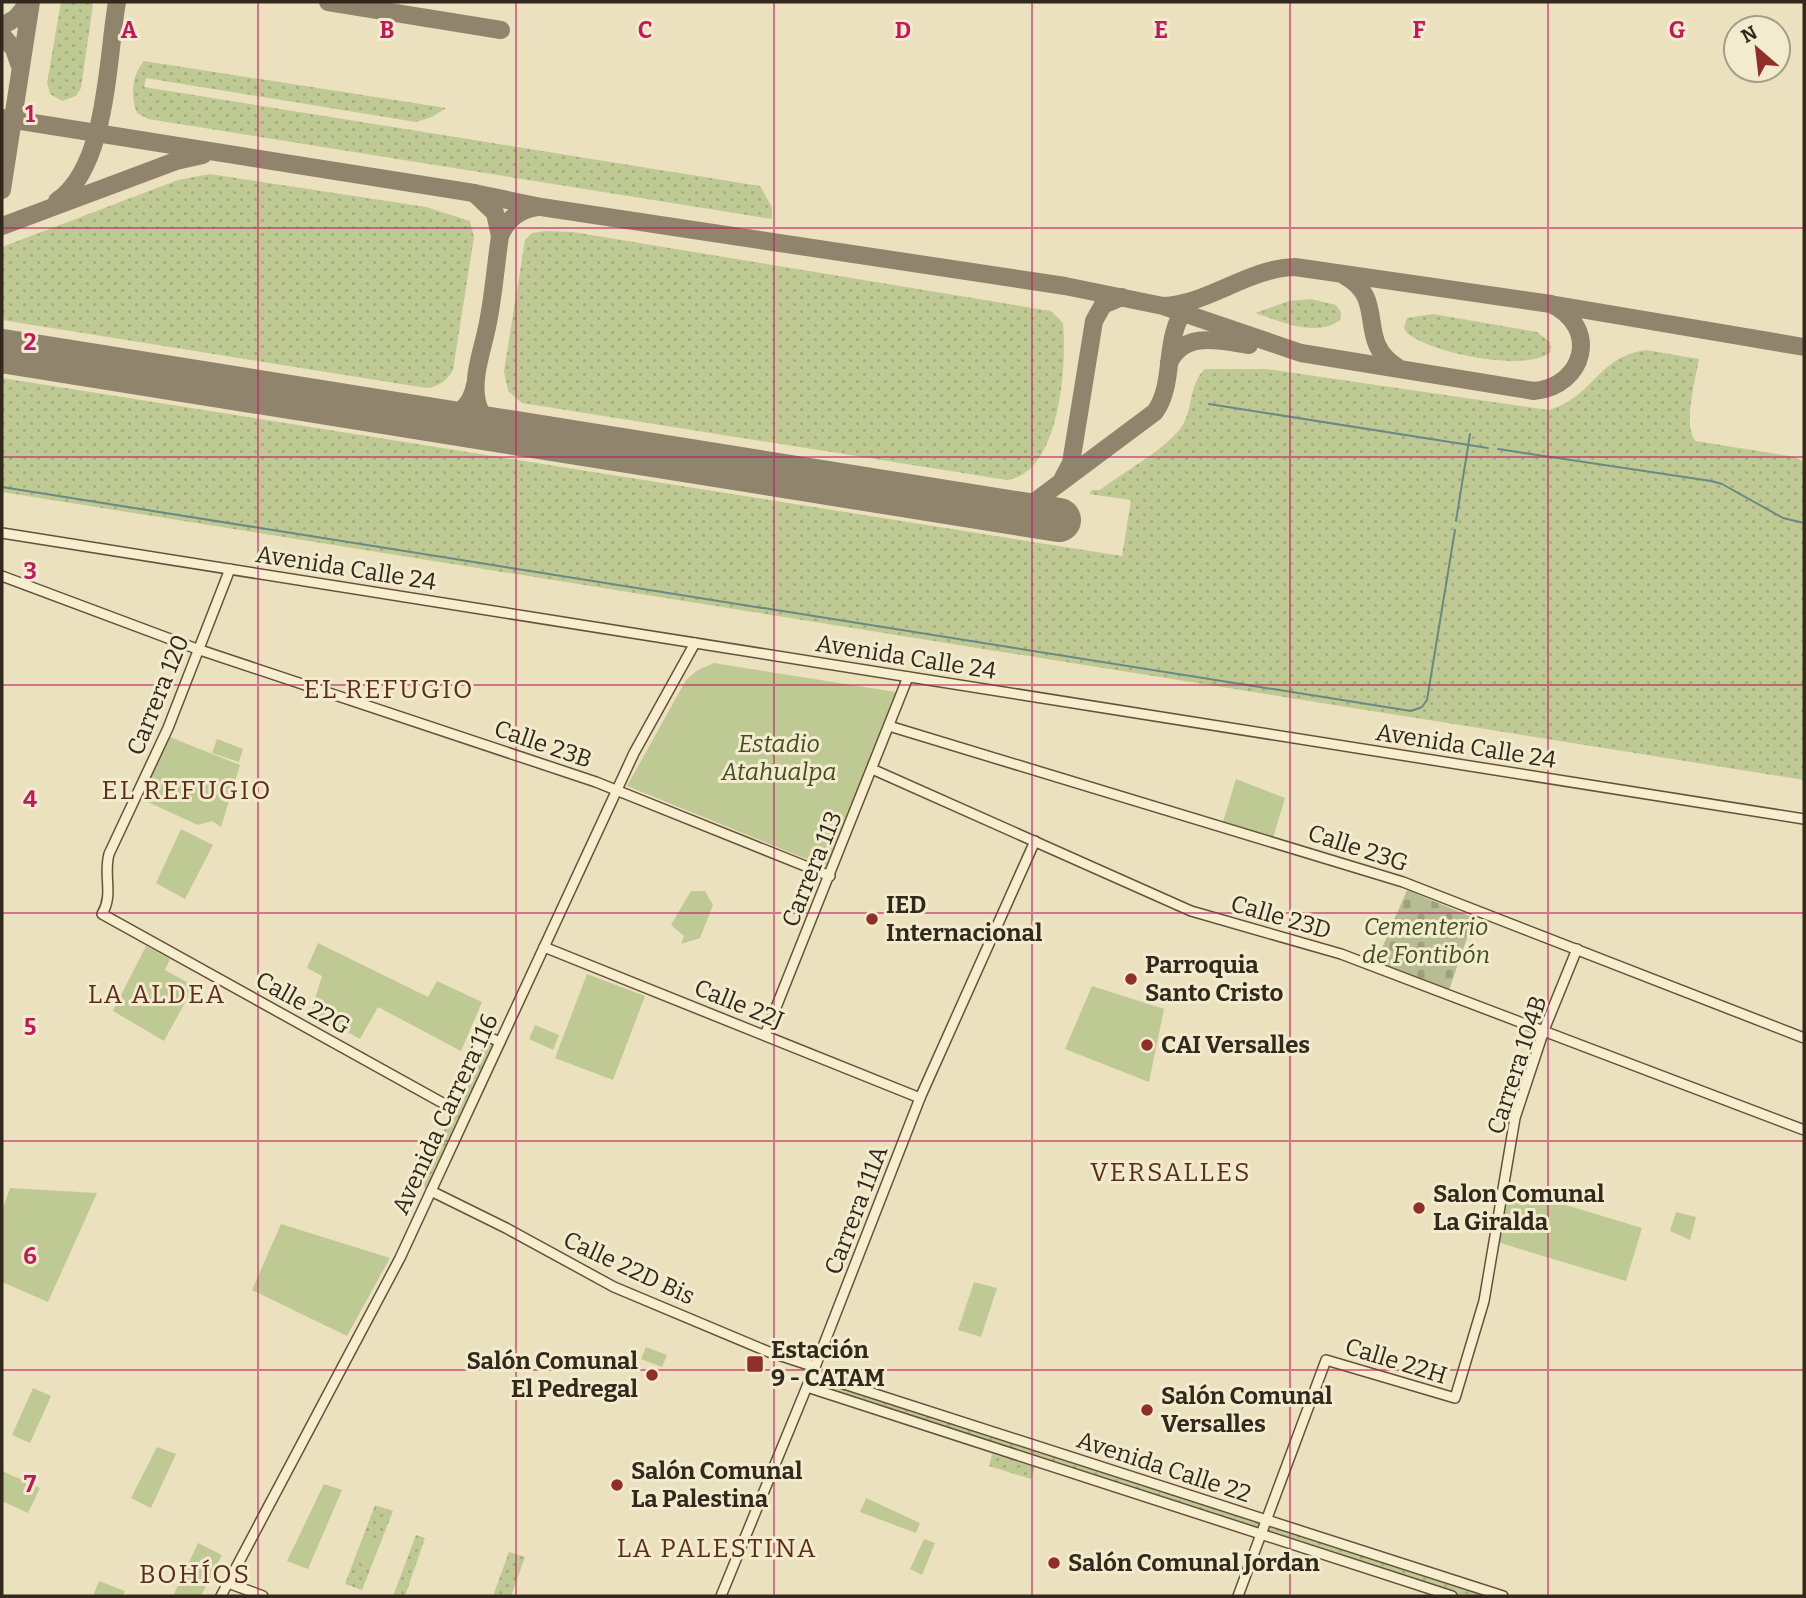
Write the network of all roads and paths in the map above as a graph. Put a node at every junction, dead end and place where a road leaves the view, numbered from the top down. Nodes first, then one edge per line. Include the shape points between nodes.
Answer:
1 (2, 533) edge
2 (230, 569) junction
3 (2, 576) edge
4 (695, 643) junction
5 (197, 649) junction
6 (908, 677) junction
7 (889, 726) junction
8 (872, 769) junction
9 (616, 791) junction
10 (1804, 819) edge
11 (1035, 841) junction
12 (830, 876) junction
13 (102, 914) joint
14 (544, 947) junction
15 (1577, 949) junction
16 (1544, 1030) junction
17 (765, 1035) junction
18 (1804, 1038) edge
19 (500, 1042) junction
20 (920, 1098) junction
21 (1804, 1130) edge
22 (431, 1191) junction
23 (814, 1370) junction
24 (807, 1387) junction
25 (1455, 1398) joint
26 (1267, 1521) junction
27 (1262, 1534) junction
28 (228, 1583) junction
29 (220, 1596) edge
30 (262, 1596) edge
31 (721, 1596) edge
32 (1238, 1596) edge
33 (1452, 1596) edge
34 (1503, 1596) edge

1 - 2 street, Avenida Calle 24
2 - 4 street, Avenida Calle 24
2 - 5 street, Carrera 120
3 - 5 street, Calle 23B
4 - 6 street, Avenida Calle 24
4 - 9 street, Avenida Carrera 116
5 - 9 street, Calle 23B
5 - 13 street, Carrera 120 via 168,728 109,854 110,898
6 - 7 street, Carrera 113
6 - 10 street, Avenida Calle 24
7 - 8 street, Carrera 113
7 - 15 street, Calle 23G via 1362,868
8 - 11 street, Calle 23D
8 - 12 street, Carrera 113
9 - 12 street, Calle 23B
9 - 14 street, Avenida Carrera 116
11 - 16 street, Calle 23D via 1191,911 1341,954
11 - 20 street, Carrera 111A
12 - 17 street, Carrera 113
13 - 19 street, Calle 22G via 448,1106 484,1035
14 - 17 street, Calle 22J
14 - 19 street, Avenida Carrera 116
15 - 16 street, Carrera 104B
15 - 18 street, Calle 23G
16 - 21 street, Calle 23D
16 - 25 street, Carrera 104B via 1515,1118 1484,1301
17 - 20 street, Calle 22J
19 - 22 street, Avenida Carrera 116
20 - 23 street, Carrera 111A
22 - 23 street, Calle 22D Bis via 625,1292
22 - 28 street, Avenida Carrera 116
23 - 24 street, Carrera 111A
23 - 26 street, Avenida Calle 22
24 - 27 street, Avenida Calle 22
24 - 31 street, Carrera 111A
25 - 26 street, Calle 22H via 1326,1360
26 - 27 street
26 - 34 street, Avenida Calle 22
27 - 32 street
27 - 33 street, Avenida Calle 22
28 - 29 street, Avenida Carrera 116
28 - 30 street

